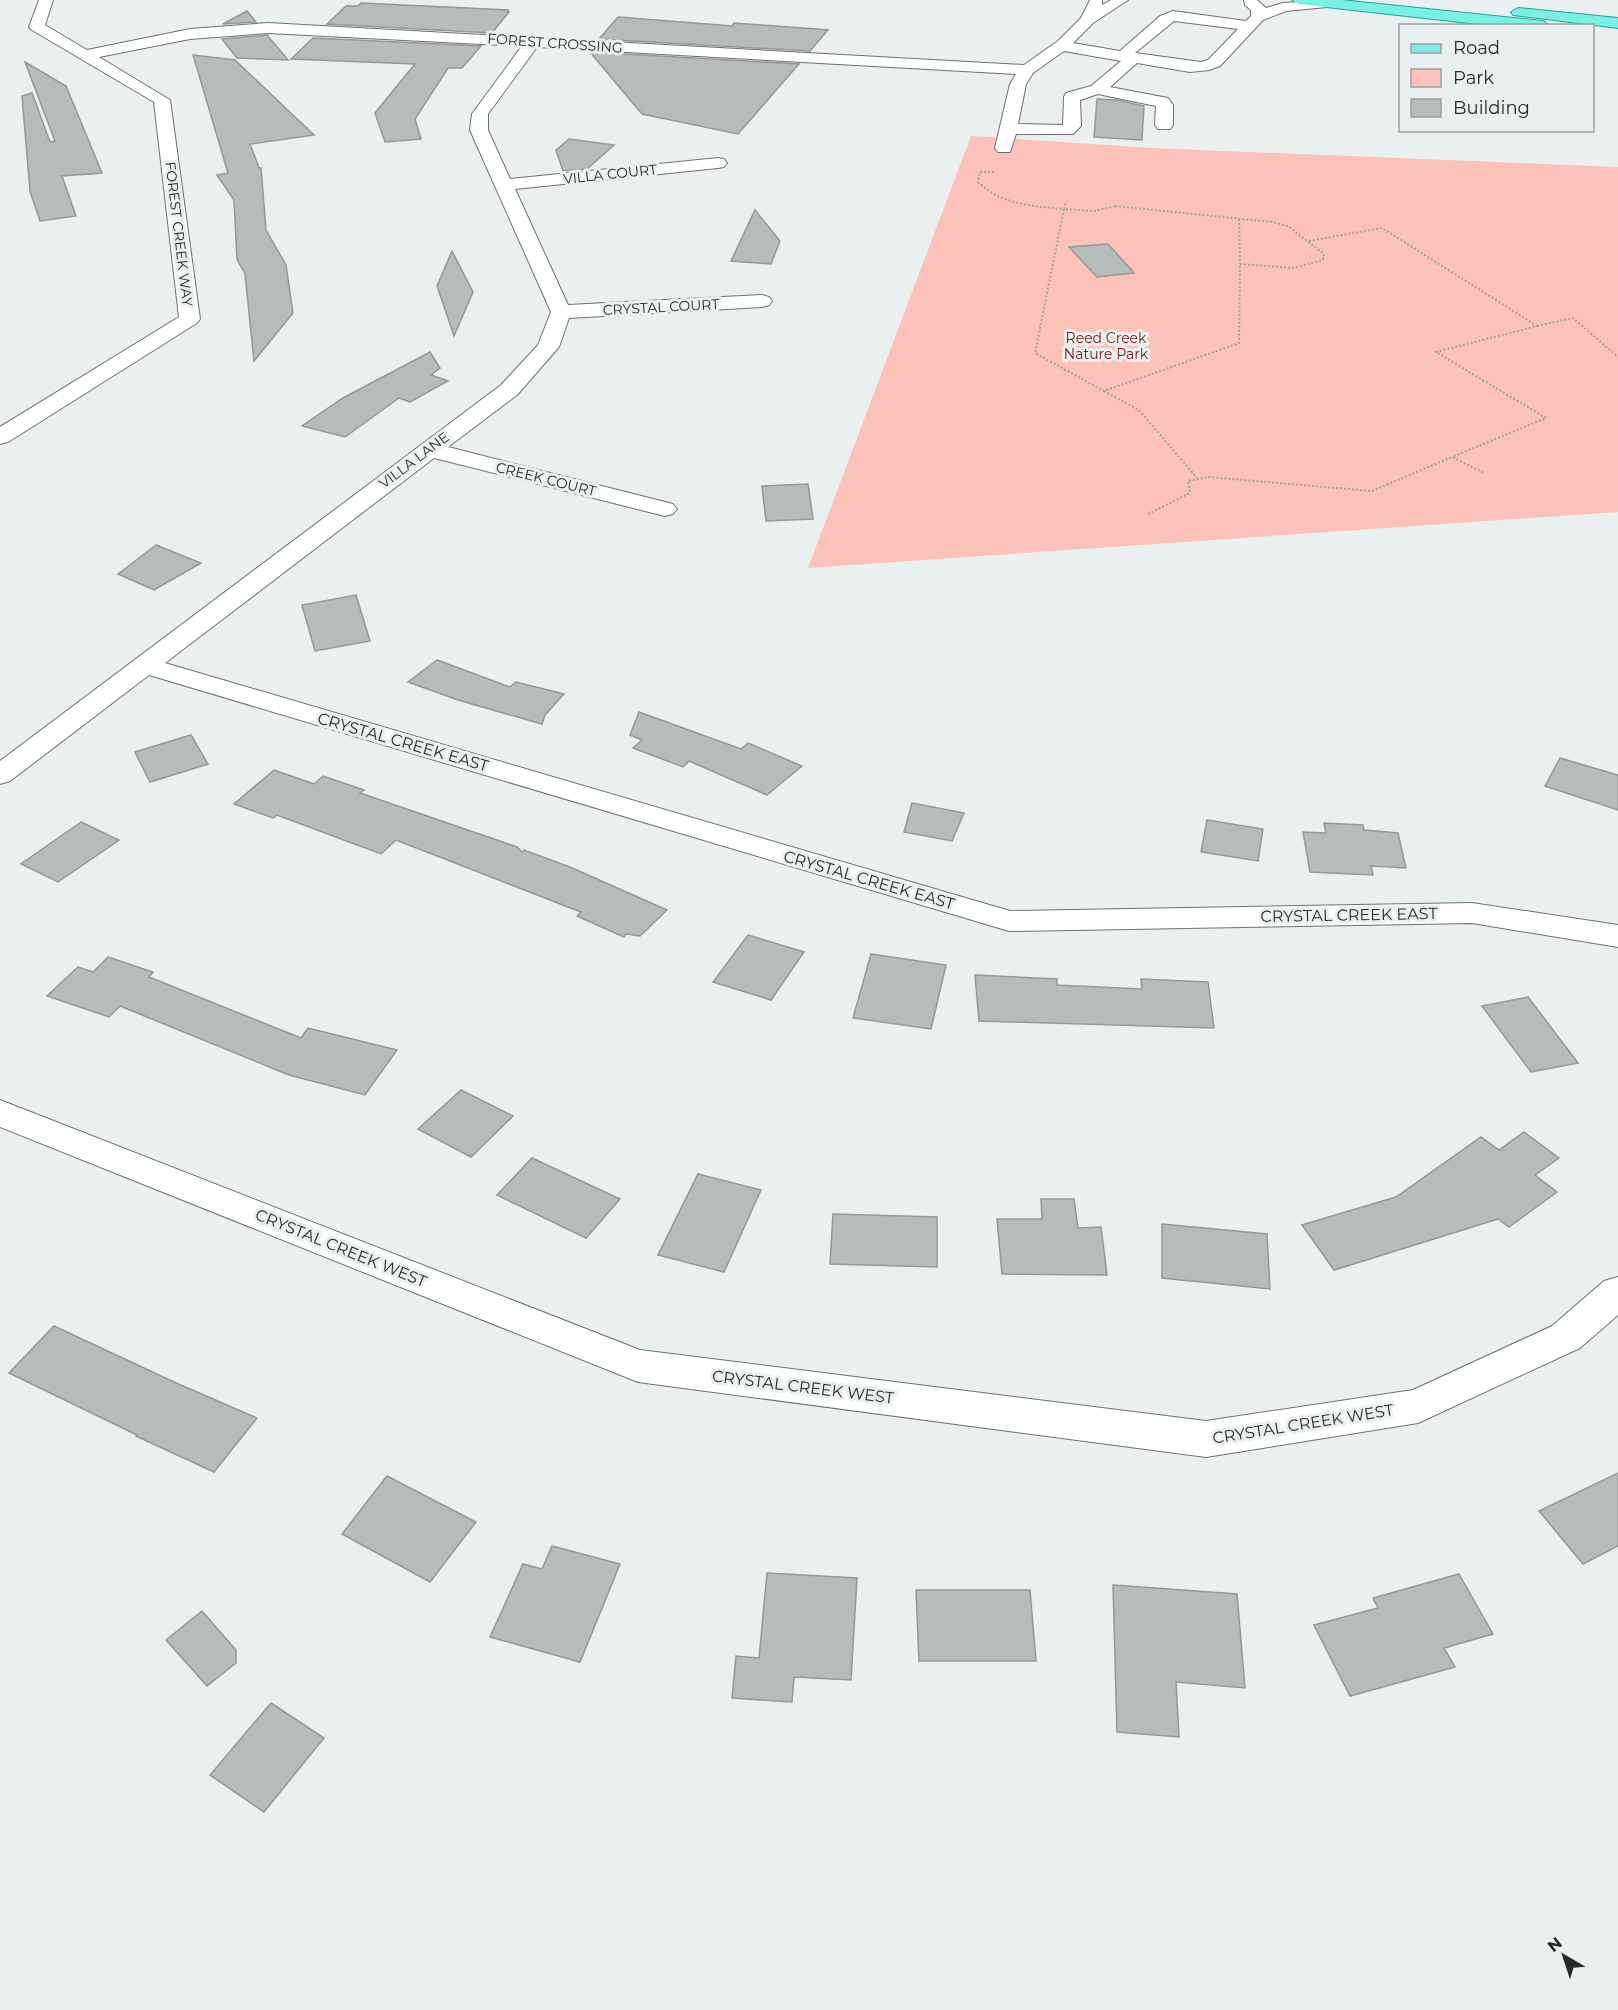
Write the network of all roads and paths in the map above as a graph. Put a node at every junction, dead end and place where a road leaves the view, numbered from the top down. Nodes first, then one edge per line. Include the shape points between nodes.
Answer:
1 (46, 0) edge
2 (1097, 0) edge
3 (1121, 0) edge
4 (1246, 0) edge
5 (1299, 0) edge
6 (1404, 0) edge
7 (1332, 3) junction
8 (1088, 20) junction
9 (1253, 22) junction
10 (1618, 23) edge
11 (1232, 24) junction
12 (1525, 24) edge
13 (1594, 31) edge
14 (1618, 34) edge
15 (533, 41) junction
16 (1061, 46) junction
17 (85, 55) junction
18 (1129, 55) junction
19 (1027, 70) junction
20 (1114, 75) junction
21 (1135, 78) dead end
22 (1097, 89) junction
23 (1164, 124) dead end
24 (1008, 129) junction
25 (1004, 150) dead end
26 (718, 163) dead end
27 (997, 172) dead end
28 (502, 185) junction
29 (1066, 201) dead end
30 (1064, 209) junction
31 (1239, 219) junction
32 (1309, 241) junction
33 (1240, 264) junction
34 (762, 301) dead end
35 (561, 312) junction
36 (1537, 326) junction
37 (1618, 357) edge
38 (1104, 390) junction
39 (0, 437) edge
40 (428, 449) junction
41 (1452, 457) junction
42 (1484, 473) dead end
43 (1197, 478) junction
44 (665, 509) dead end
45 (1148, 514) dead end
46 (143, 665) junction
47 (0, 775) edge
48 (1618, 936) edge
49 (0, 1113) edge
50 (1618, 1292) edge

1 - 17 street, FOREST CREEK WAY via 37,27
2 - 8 street
3 - 8 street
4 - 9 street via 1259,8
5 - 7 main road
6 - 10 main road
7 - 9 street via 1283,7
7 - 12 main road
8 - 16 street
9 - 11 street
9 - 18 street via 1215,63 1203,67
11 - 18 street via 1193,58
11 - 18 street via 1173,16 1165,19
13 - 14 main road
15 - 17 street, FOREST CROSSING via 268,28 190,34
15 - 19 street, FOREST CROSSING
15 - 28 street via 480,114 479,130
16 - 18 street
16 - 19 street
17 - 39 street, FOREST CREEK WAY via 162,100 190,319
18 - 20 street
19 - 24 street via 1018,84
20 - 21 street
20 - 22 street
22 - 23 street via 1162,102
22 - 24 street via 1072,97 1072,126 1066,130
24 - 25 street
26 - 28 street, VILLA COURT
27 - 30 path via 980,172 978,182 999,198 1025,206
28 - 35 street
29 - 30 path
30 - 31 path via 1094,211 1115,206
30 - 38 path via 1035,353
31 - 32 path via 1288,226
31 - 33 path
32 - 33 path via 1324,254 1323,260 1291,267
32 - 36 path via 1382,228
33 - 38 path via 1239,343
34 - 35 street, CRYSTAL COURT
35 - 40 street, VILLA LANE via 548,348 509,390
36 - 37 path via 1573,318
36 - 41 path via 1436,352 1546,418
38 - 43 path via 1139,410
40 - 44 street, CREEK COURT
40 - 46 street, VILLA LANE
41 - 42 path
41 - 43 path via 1372,491
43 - 45 path via 1188,481 1190,494
46 - 47 street, VILLA LANE
46 - 48 street, CRYSTAL CREEK EAST via 1009,921 1472,914
49 - 50 street, CRYSTAL CREEK WEST via 638,1366 1206,1439 1418,1406 1566,1337

